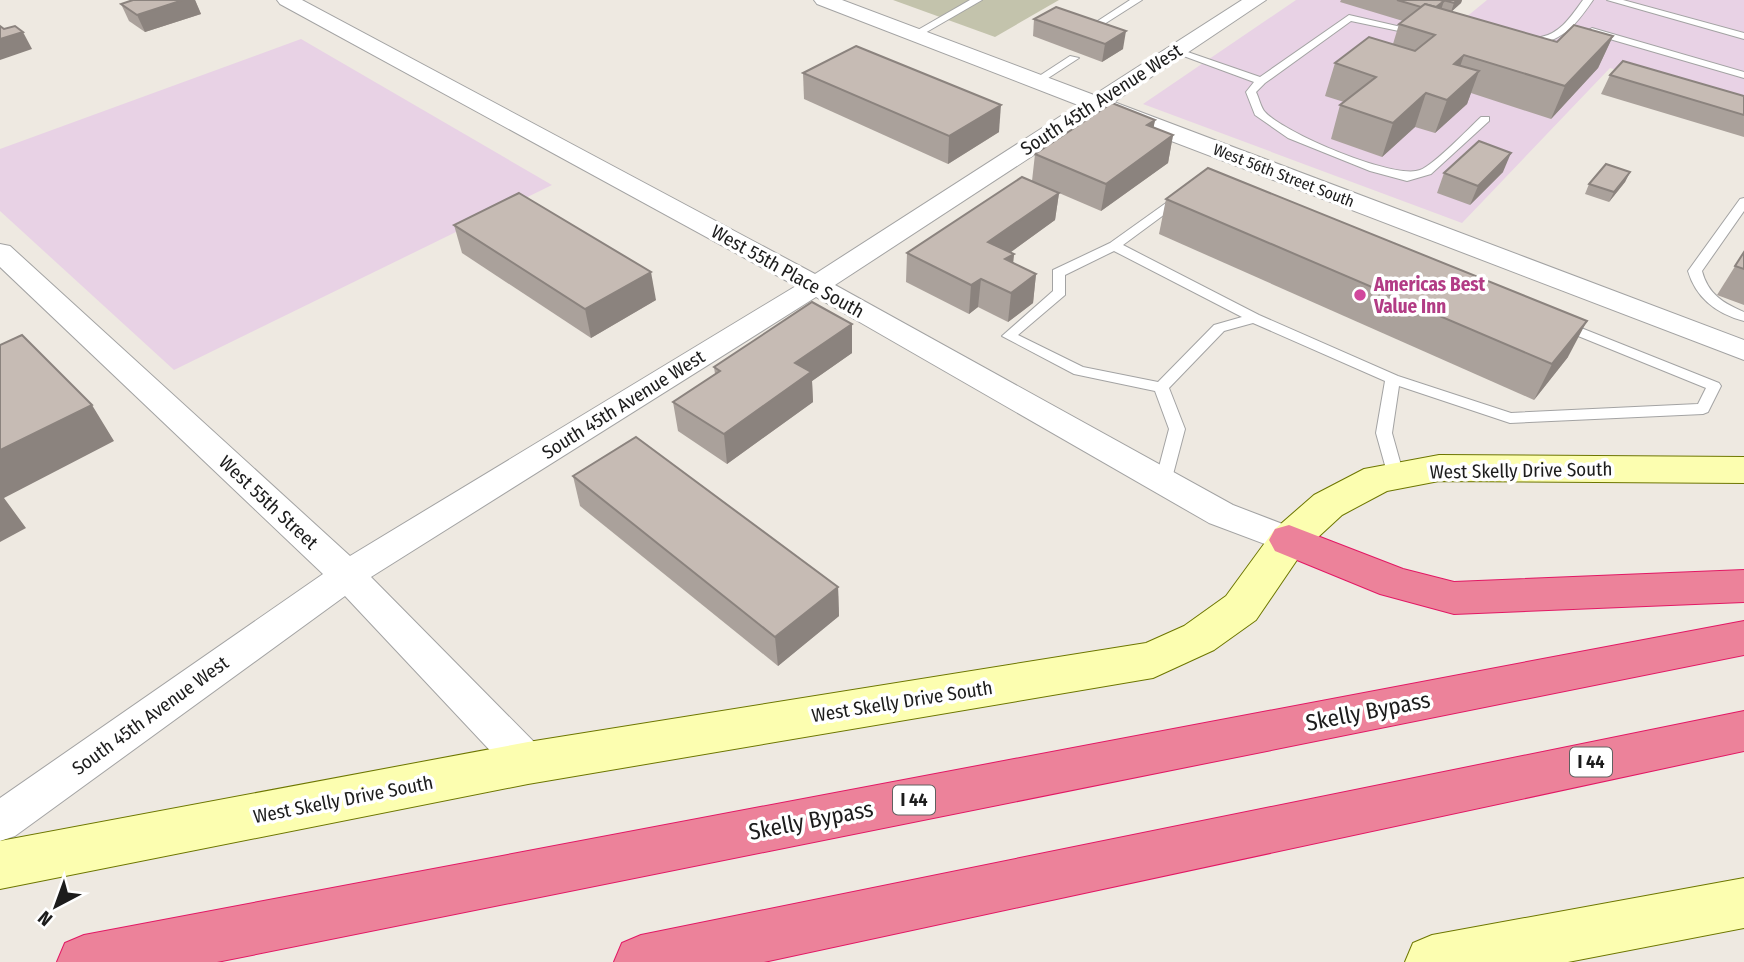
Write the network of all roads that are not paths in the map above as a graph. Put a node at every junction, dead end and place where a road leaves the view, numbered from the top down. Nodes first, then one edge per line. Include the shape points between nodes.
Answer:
1 (287, 0) edge
2 (824, 0) edge
3 (977, 0) edge
4 (1137, 0) edge
5 (1256, 0) edge
6 (1588, 0) edge
7 (1612, 0) edge
8 (1570, 25) junction
9 (1095, 26) edge
10 (1425, 33) edge
11 (914, 34) junction
12 (1744, 36) edge
13 (1513, 41) edge
14 (1175, 51) junction
15 (1074, 58) dead end
16 (1744, 75) edge
17 (1261, 81) junction
18 (1035, 82) junction
19 (1095, 103) junction
20 (1485, 119) dead end
21 (1192, 188) edge
22 (1744, 201) edge
23 (1114, 246) junction
24 (0, 252) edge
25 (815, 286) junction
26 (1744, 317) edge
27 (1254, 318) junction
28 (1548, 319) edge
29 (1744, 351) edge
30 (1393, 379) junction
31 (1161, 387) junction
32 (1744, 470) edge
33 (1396, 476) junction
34 (1163, 482) junction
35 (1289, 540) junction
36 (347, 575) junction
37 (1744, 586) edge
38 (1744, 638) edge
39 (1744, 731) edge
40 (528, 763) junction
41 (0, 822) edge
42 (0, 865) edge
43 (1744, 904) edge
44 (84, 962) edge
45 (641, 962) edge
46 (1432, 962) edge

1 - 25 street, West 55th Place South
2 - 11 street, West 56th Street South
3 - 11 lane
4 - 9 lane
5 - 14 street, South 45th Avenue West
6 - 8 lane
7 - 12 lane
8 - 13 lane via 1563,34
8 - 16 lane
10 - 17 lane via 1349,18
11 - 18 street, West 56th Street South
14 - 17 lane
14 - 19 street, South 45th Avenue West
15 - 18 lane
17 - 20 lane via 1251,92 1259,113 1292,136 1374,169 1407,177 1427,172
18 - 19 street, West 56th Street South
19 - 25 street, South 45th Avenue West
19 - 29 street, West 56th Street South
21 - 23 lane
22 - 26 lane via 1695,271 1707,299
23 - 27 lane
23 - 31 lane via 1058,273 1060,292 1009,336 1079,371
24 - 36 street, West 55th Street
25 - 34 street, West 55th Place South
25 - 36 street, South 45th Avenue West
27 - 30 lane
27 - 31 lane via 1219,328
28 - 30 lane via 1714,386 1703,409 1510,418
30 - 33 lane via 1384,433
31 - 34 lane via 1177,429
32 - 33 street, West Skelly Drive South via 1439,468
33 - 35 street, West Skelly Drive South via 1378,479 1328,505
34 - 35 street, West 55th Place South via 1221,514
35 - 37 highway via 1395,583 1454,598
35 - 40 street, West Skelly Drive South via 1241,608 1199,638 1153,660
36 - 40 street, West 55th Street
36 - 41 street, South 45th Avenue West
38 - 44 highway, Skelly Bypass / I 44
39 - 45 highway, I 44
40 - 42 street, West Skelly Drive South
43 - 46 street

